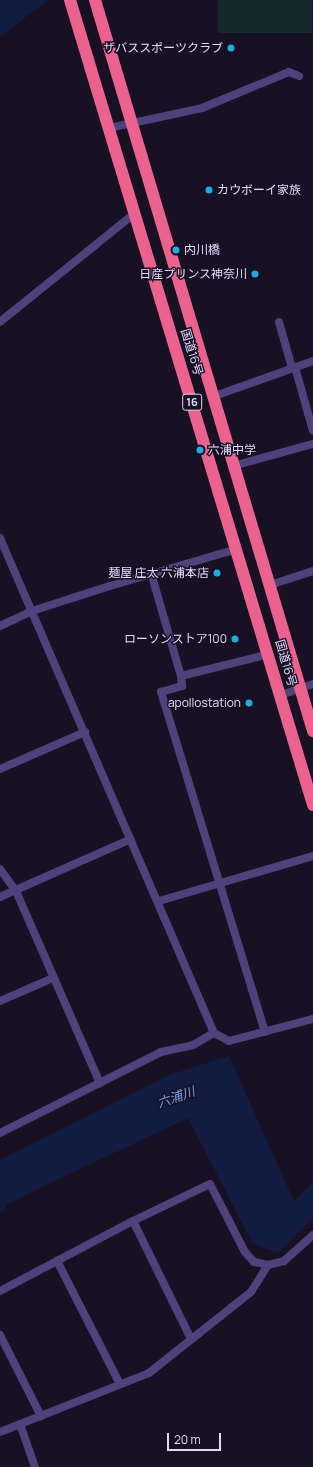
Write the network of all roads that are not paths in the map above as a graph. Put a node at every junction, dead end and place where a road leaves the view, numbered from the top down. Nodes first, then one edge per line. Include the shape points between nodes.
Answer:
1 (70, 0) edge
2 (95, 0) edge
3 (299, 76) dead end
4 (130, 124) junction
5 (109, 128) junction
6 (135, 213) junction
7 (0, 322) edge
8 (279, 322) dead end
9 (313, 361) edge
10 (293, 368) junction
11 (212, 397) junction
12 (313, 431) edge
13 (313, 444) edge
14 (233, 466) junction
15 (0, 538) edge
16 (237, 549) junction
17 (313, 571) edge
18 (151, 573) junction
19 (270, 585) junction
20 (32, 611) junction
21 (0, 626) edge
22 (269, 654) junction
23 (181, 676) junction
24 (313, 684) edge
25 (301, 689) junction
26 (281, 696) junction
27 (313, 731) edge
28 (84, 732) junction
29 (0, 769) edge
30 (313, 805) edge
31 (131, 839) junction
32 (313, 856) edge
33 (0, 869) edge
34 (219, 882) junction
35 (16, 891) junction
36 (0, 897) edge
37 (159, 901) junction
38 (53, 978) junction
39 (0, 1001) edge
40 (313, 1019) edge
41 (265, 1032) junction
42 (214, 1033) junction
43 (100, 1083) junction
44 (0, 1133) edge
45 (133, 1221) junction
46 (313, 1235) edge
47 (58, 1261) junction
48 (268, 1266) junction
49 (0, 1291) edge
50 (0, 1335) edge
51 (191, 1340) junction
52 (120, 1384) junction
53 (41, 1416) junction
54 (20, 1424) junction
55 (0, 1432) edge
56 (35, 1467) edge

1 - 5 highway, 国道16号 / 16
2 - 4 highway, 国道16号 / 16
3 - 4 street via 289,72 202,108
4 - 5 street
4 - 11 highway, 国道16号 / 16
5 - 6 highway, 国道16号 / 16
6 - 7 street
6 - 16 highway, 国道16号 / 16
8 - 10 street
9 - 10 street
10 - 11 street
10 - 12 street
11 - 14 highway, 国道16号 / 16
13 - 14 street
14 - 19 highway, 国道16号 / 16
15 - 20 street
16 - 18 street
16 - 22 highway, 国道16号 / 16
17 - 19 street
18 - 20 street
18 - 23 street
19 - 25 highway, 国道16号 / 16
20 - 21 street
20 - 28 street
22 - 23 street
22 - 26 highway, 国道16号 / 16
23 - 34 street via 182,686 161,692
24 - 25 street
25 - 26 street
25 - 27 highway, 国道16号 / 16
26 - 30 highway, 国道16号 / 16
28 - 29 street
28 - 31 street
31 - 35 street
31 - 37 street
32 - 34 street
33 - 35 street
34 - 37 street
34 - 41 street
35 - 36 street
35 - 38 street
37 - 42 street
38 - 39 street
38 - 43 street
40 - 41 street
41 - 42 street via 229,1041
42 - 43 street via 194,1045 161,1052
43 - 44 street
45 - 47 street
45 - 48 street via 210,1184 245,1252 254,1262
45 - 51 street
46 - 48 street via 284,1261
47 - 49 street
47 - 52 street
48 - 51 street via 251,1292
50 - 53 street
51 - 52 street via 149,1373
52 - 53 street
53 - 54 street
54 - 55 street
54 - 56 street

